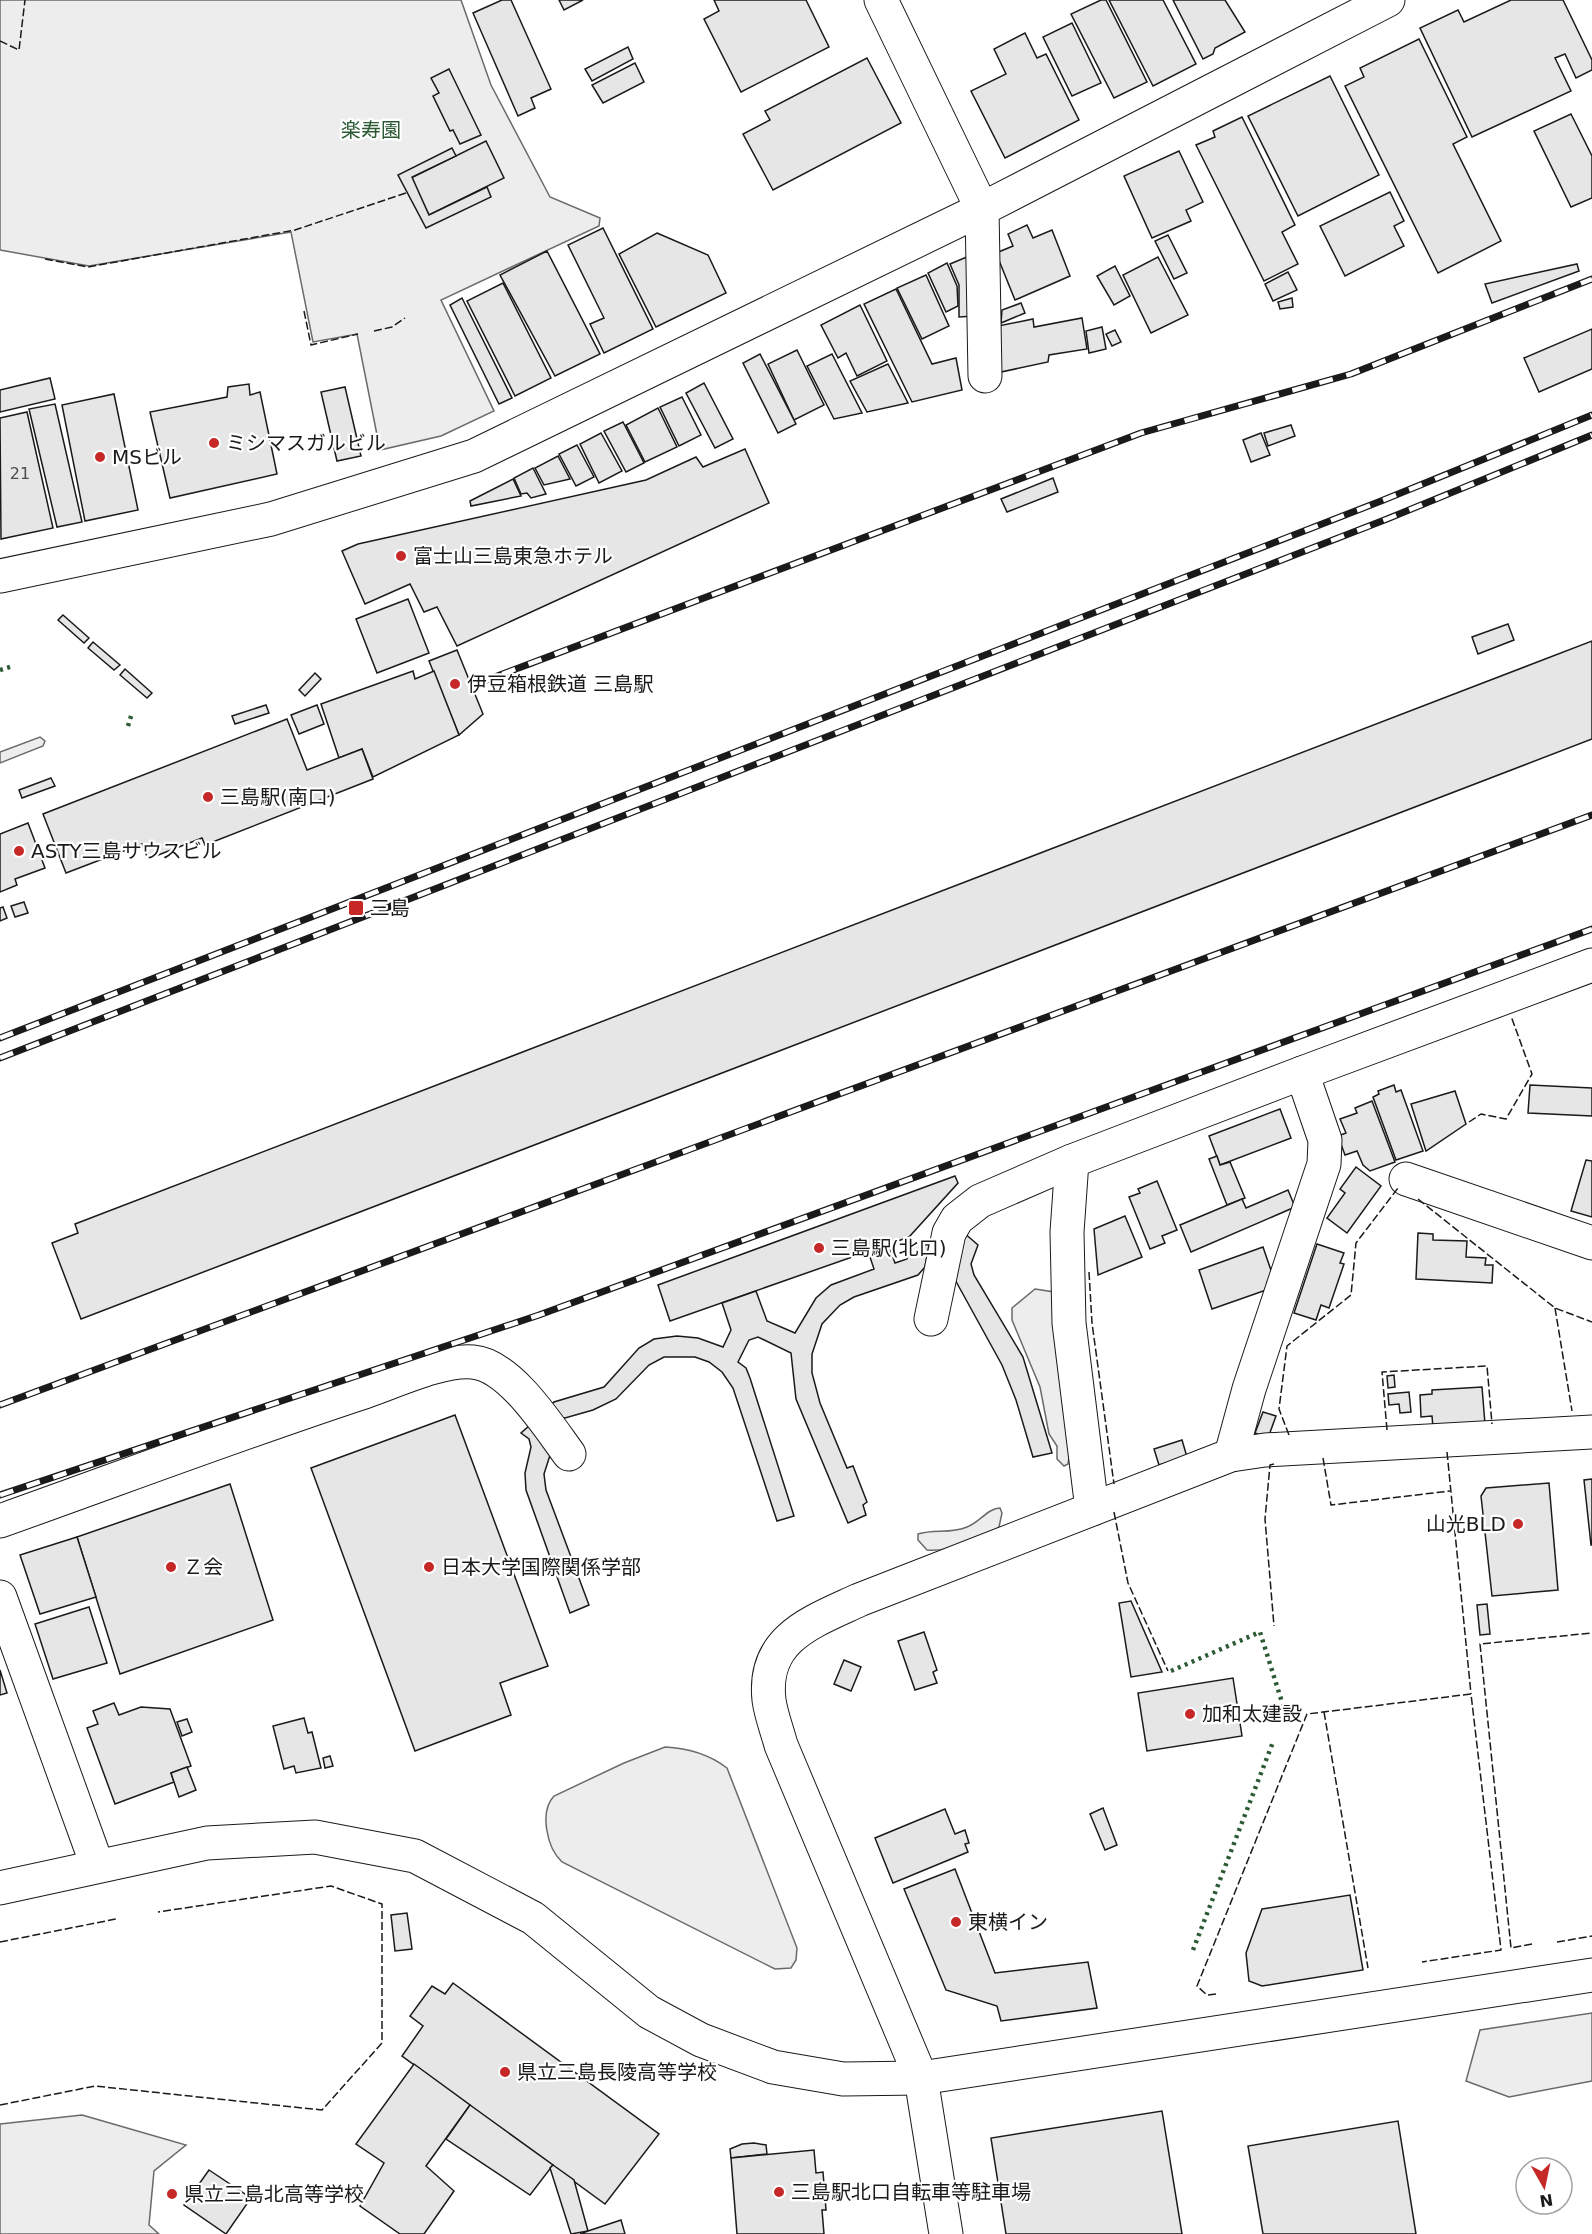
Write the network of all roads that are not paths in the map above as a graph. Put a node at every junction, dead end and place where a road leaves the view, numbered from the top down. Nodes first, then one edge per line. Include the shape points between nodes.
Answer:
1 (881, 0) edge
2 (1388, 0) edge
3 (982, 209) junction
4 (985, 376) dead end
5 (0, 576) edge
6 (1592, 965) edge
7 (1302, 1073) junction
8 (1072, 1161) junction
9 (1406, 1179) dead end
10 (1592, 1243) edge
11 (932, 1319) dead end
12 (1592, 1432) edge
13 (569, 1454) dead end
14 (1231, 1455) junction
15 (1092, 1509) junction
16 (0, 1521) edge
17 (0, 1597) edge
18 (97, 1865) junction
19 (0, 1888) edge
20 (1592, 1975) edge
21 (921, 2079) junction
22 (946, 2234) edge

1 - 3 street
2 - 3 street
3 - 4 street
3 - 5 street via 474,456 271,519
6 - 7 street
7 - 8 street
7 - 14 street via 1325,1140 1324,1164
8 - 11 street via 980,1201 957,1219 948,1233
8 - 15 street via 1067,1232 1069,1323
9 - 10 street
12 - 14 street
13 - 16 street via 533,1406 494,1369 474,1362 450,1364
14 - 15 street
15 - 21 street via 817,1620 775,1653 768,1674 769,1702 781,1744
17 - 18 street
18 - 19 street
18 - 21 street via 207,1843 315,1838 415,1856 533,1918 649,2012 701,2040 773,2067 831,2077
20 - 21 street
21 - 22 street

